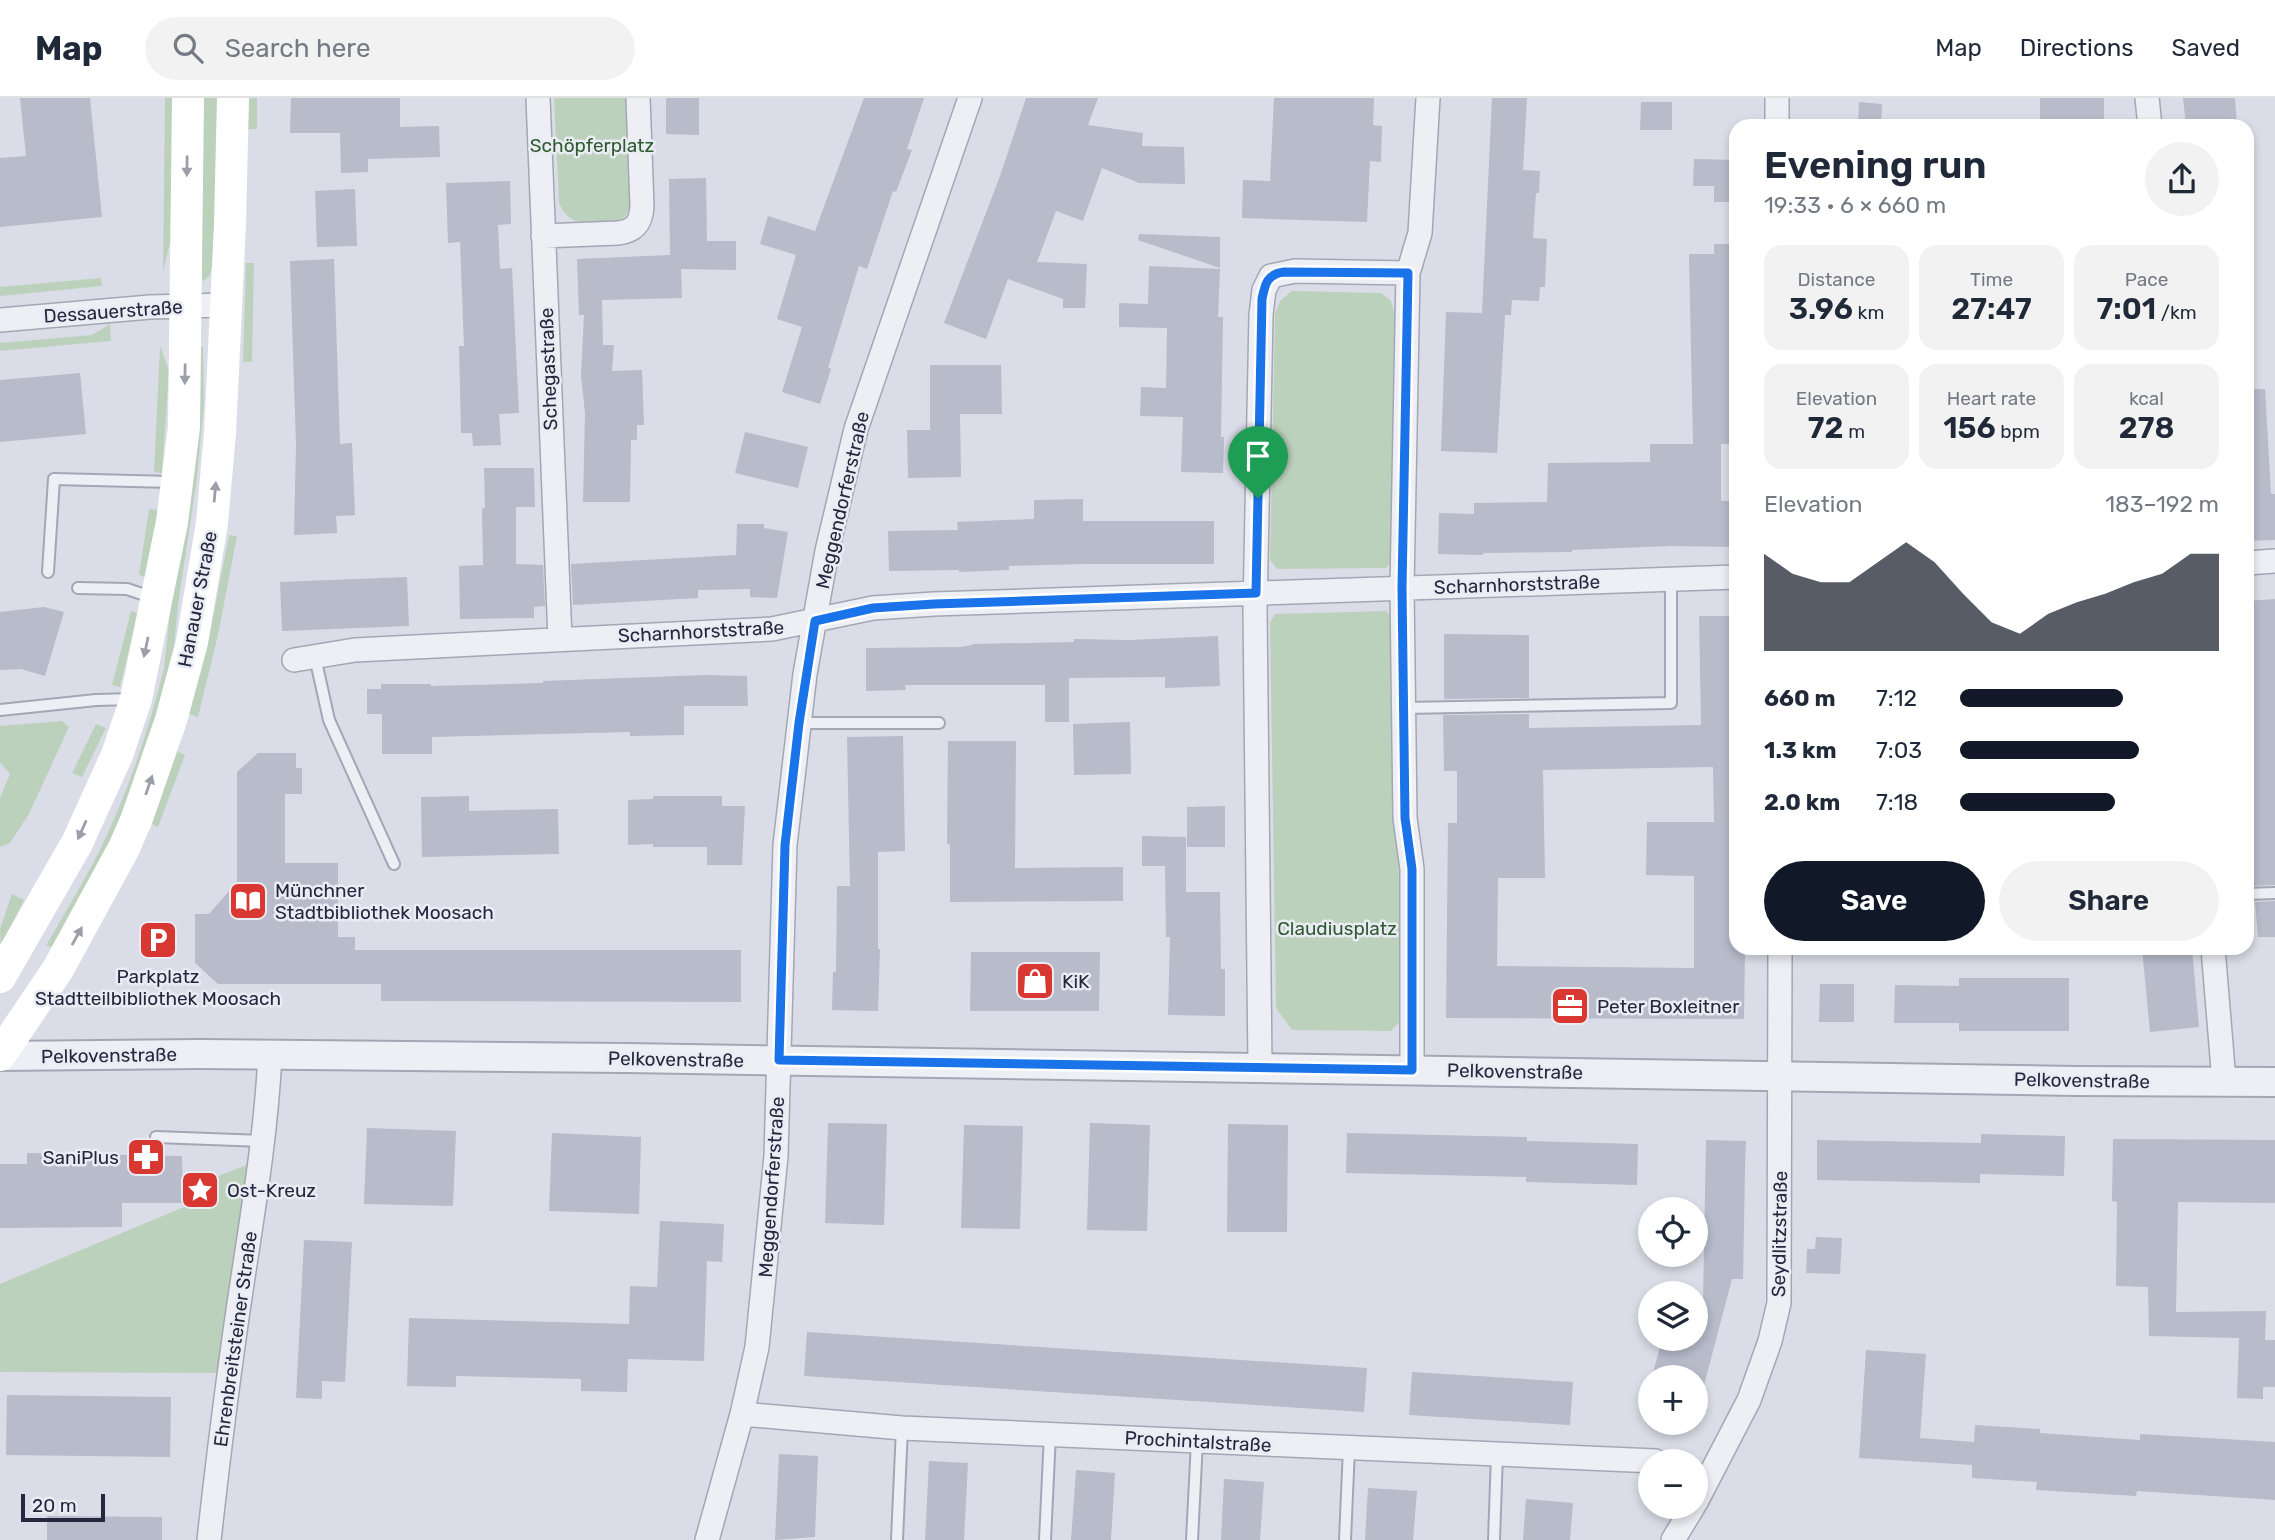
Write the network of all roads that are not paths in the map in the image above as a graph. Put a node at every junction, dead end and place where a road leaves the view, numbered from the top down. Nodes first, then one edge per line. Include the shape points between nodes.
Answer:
1 (188, 98) edge
2 (233, 98) edge
3 (538, 98) edge
4 (638, 98) edge
5 (970, 98) edge
6 (1428, 98) edge
7 (1777, 98) edge
8 (2147, 98) edge
9 (1777, 119) edge
10 (2149, 119) edge
11 (543, 236) junction
12 (1408, 273) junction
13 (186, 305) junction
14 (226, 305) junction
15 (0, 320) edge
16 (179, 483) junction
17 (2275, 561) edge
18 (2254, 562) edge
19 (48, 572) dead end
20 (1729, 577) edge
21 (1671, 579) junction
22 (78, 588) dead end
23 (1402, 588) junction
24 (1256, 593) junction
25 (156, 599) junction
26 (815, 621) junction
27 (560, 639) junction
28 (304, 659) joint
29 (136, 699) junction
30 (1404, 708) junction
31 (0, 710) edge
32 (799, 723) junction
33 (939, 723) dead end
34 (394, 864) dead end
35 (2275, 892) edge
36 (2254, 894) edge
37 (1780, 955) edge
38 (2214, 955) edge
39 (0, 977) edge
40 (270, 1055) junction
41 (0, 1056) edge
42 (779, 1060) junction
43 (1260, 1067) junction
44 (1412, 1070) junction
45 (1781, 1075) junction
46 (2224, 1082) junction
47 (2275, 1082) edge
48 (156, 1137) dead end
49 (263, 1141) junction
50 (742, 1414) junction
51 (902, 1427) junction
52 (1050, 1434) junction
53 (1196, 1441) junction
54 (1349, 1448) junction
55 (1497, 1454) junction
56 (1638, 1460) edge
57 (1708, 1461) edge
58 (1686, 1519) edge
59 (209, 1540) edge
60 (707, 1540) edge
61 (897, 1540) edge
62 (1045, 1540) edge
63 (1192, 1540) edge
64 (1345, 1540) edge
65 (1493, 1540) edge
66 (1673, 1540) edge

1 -> 13 main road, Hanauer Straße
2 - 14 main road, Hanauer Straße
3 - 11 street, Schegastraße
4 - 11 street via 642,206 636,228
5 - 26 street, Meggendorferstraße via 856,429
6 - 12 street via 1420,233
7 - 9 street
8 - 10 street
11 - 27 street, Schegastraße
12 - 23 street
12 - 24 street via 1284,272 1270,276 1266,283 1261,314
13 - 14 street, Dessauerstraße
13 - 15 street, Dessauerstraße
13 -> 16 main road, Hanauer Straße
41 -> 14 main road, Hanauer Straße via 58,969 124,848 171,720 192,642 212,523
16 - 19 lane via 54,479
16 - 25 main road, Hanauer Straße
17 - 18 street
20 - 21 street, Scharnhorststraße
21 - 23 street, Scharnhorststraße
21 - 30 lane via 1671,704
22 - 25 lane via 127,589
23 - 24 street, Scharnhorststraße
23 - 30 street
24 - 26 street, Scharnhorststraße via 934,604 873,608
24 - 43 street
25 -> 29 main road, Hanauer Straße
26 - 27 street, Scharnhorststraße via 772,629
26 - 32 street, Meggendorferstraße
27 - 28 street, Scharnhorststraße via 355,650
28 - 34 lane
29 - 31 lane
29 -> 39 main road, Hanauer Straße via 117,755 77,843
30 - 44 street via 1405,818 1412,869
32 - 33 lane
32 - 42 street, Meggendorferstraße via 785,845
35 - 36 lane
37 - 45 street, Seydlitzstraße
38 - 46 street
40 - 41 street, Pelkovenstraße
40 - 42 street, Pelkovenstraße
40 - 49 street, Ehrenbreitsteiner Straße
42 - 43 street, Pelkovenstraße
42 - 50 street, Meggendorferstraße via 776,1156 757,1347
43 - 44 street, Pelkovenstraße
44 - 45 street, Pelkovenstraße
45 - 46 street, Pelkovenstraße
45 - 57 street, Seydlitzstraße via 1779,1303 1751,1396 1727,1446
46 - 47 street, Pelkovenstraße
48 - 49 lane
49 - 59 street, Ehrenbreitsteiner Straße
50 - 51 street, Prochintalstraße
50 - 60 street, Meggendorferstraße
51 - 52 street, Prochintalstraße
51 - 61 lane
52 - 53 street, Prochintalstraße
52 - 62 lane
53 - 54 street, Prochintalstraße
53 - 63 lane
54 - 55 street, Prochintalstraße
54 - 64 lane
55 - 56 street, Prochintalstraße
55 - 65 lane
58 - 66 street

